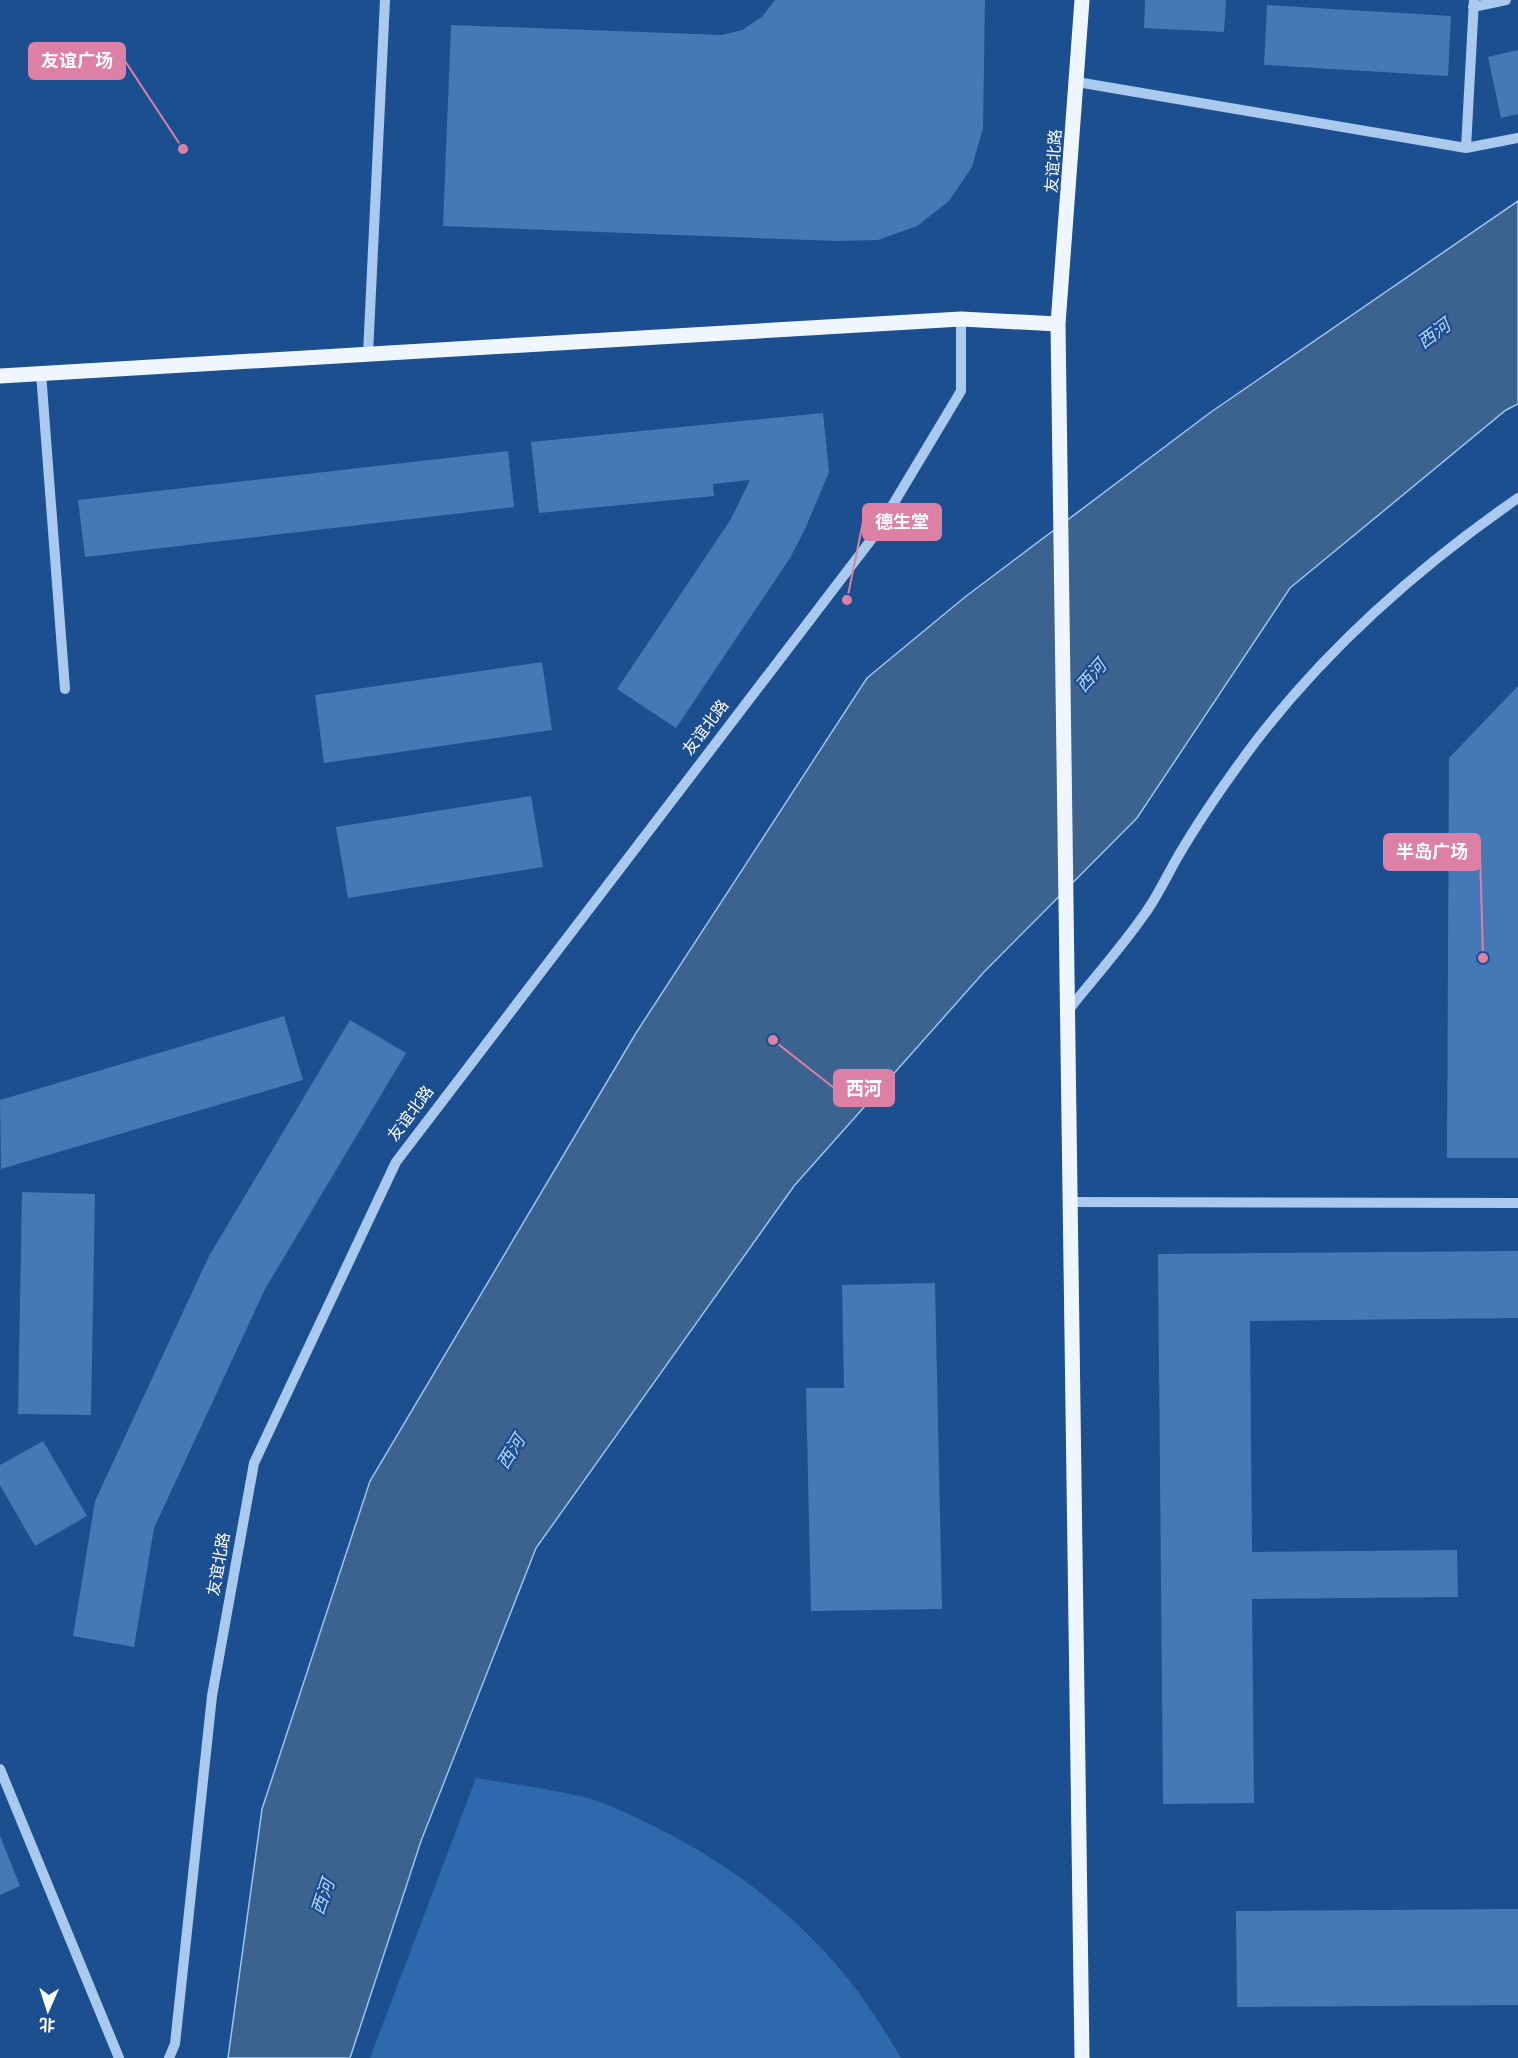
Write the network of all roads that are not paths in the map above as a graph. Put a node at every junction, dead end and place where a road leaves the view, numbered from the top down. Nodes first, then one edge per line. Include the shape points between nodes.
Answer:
1 (385, 0) edge
2 (1082, 0) edge
3 (1506, 0) edge
4 (1473, 4) edge
5 (1077, 82) junction
6 (1518, 138) edge
7 (1466, 148) junction
8 (961, 319) junction
9 (1058, 324) junction
10 (368, 354) junction
11 (41, 373) junction
12 (0, 376) edge
13 (1518, 498) edge
14 (65, 688) dead end
15 (1067, 1012) junction
16 (1070, 1202) junction
17 (1518, 1203) edge
18 (0, 1769) edge
19 (119, 2058) edge
20 (169, 2058) edge
21 (1082, 2058) edge

1 - 10 street
2 - 5 main road, 友谊北路
3 - 4 street
4 - 7 street
5 - 7 street
5 - 9 main road, 友谊北路
6 - 7 street
8 - 9 main road
8 - 10 main road
8 - 20 street, 友谊北路 via 961,390 874,536 396,1162 254,1463 212,1696 175,2044
9 - 15 main road, 友谊北路
10 - 11 main road
11 - 12 main road
11 - 14 street
13 - 15 street via 1412,578 1300,688 1216,795 1146,912
15 - 16 main road, 友谊北路
16 - 17 street
16 - 21 main road, 友谊北路
18 - 19 street

